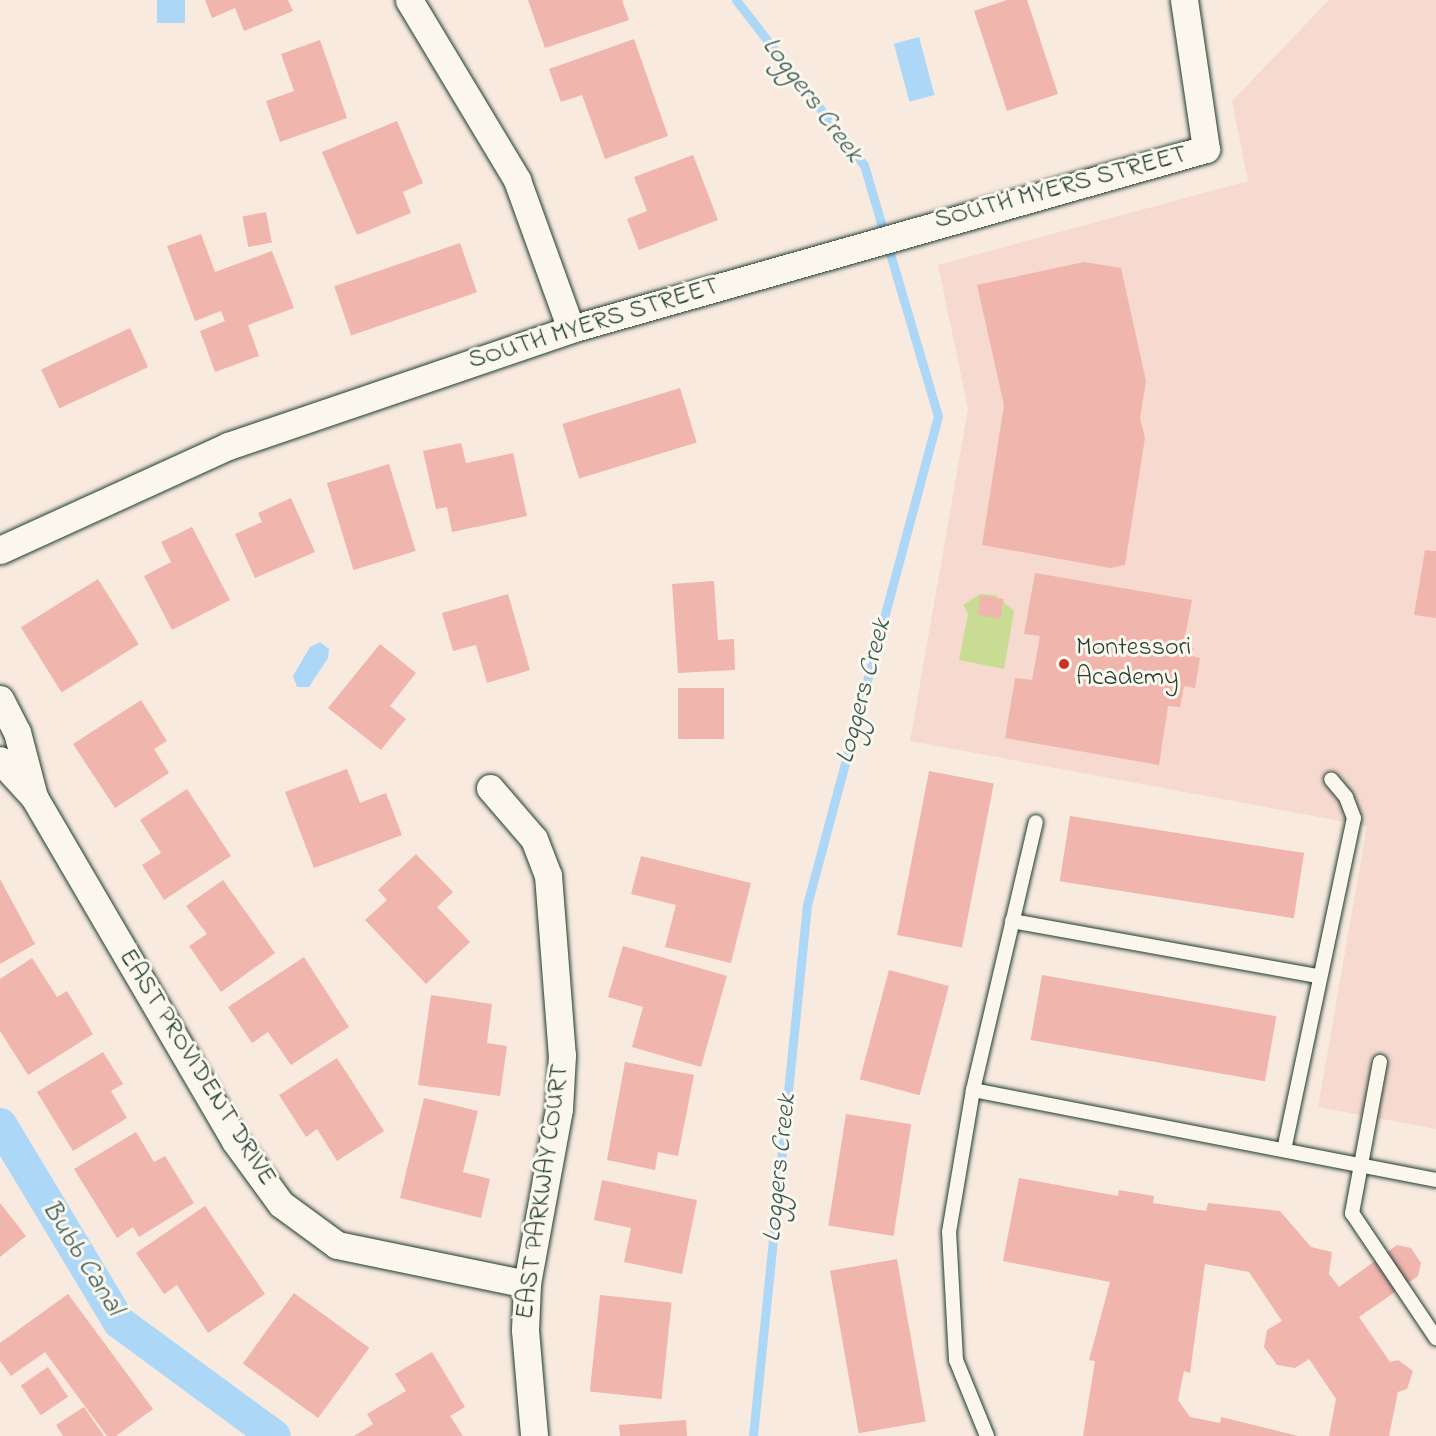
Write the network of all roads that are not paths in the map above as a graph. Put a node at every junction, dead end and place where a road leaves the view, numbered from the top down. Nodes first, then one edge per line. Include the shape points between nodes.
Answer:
1 (409, 0) edge
2 (1184, 0) edge
3 (571, 329) junction
4 (0, 550) edge
5 (0, 699) edge
6 (0, 760) edge
7 (1331, 778) dead end
8 (490, 788) dead end
9 (34, 797) junction
10 (1036, 822) dead end
11 (1012, 921) junction
12 (1318, 976) junction
13 (1380, 1062) dead end
14 (973, 1090) junction
15 (1284, 1150) junction
16 (1359, 1165) junction
17 (1436, 1180) edge
18 (527, 1284) junction
19 (1436, 1338) edge
20 (534, 1436) edge
21 (987, 1436) edge

1 - 3 street via 517,180
2 - 3 street, SOUTH MYERS STREET via 1206,149 851,246
3 - 4 street, SOUTH MYERS STREET via 228,446
5 - 9 street, EAST PROVIDENT DRIVE via 16,732
6 - 9 street, EAST PROVIDENT DRIVE
7 - 12 lane via 1346,797 1354,818
8 - 18 street, EAST PARKWAY COURT via 534,839 548,875 562,1055 559,1109
9 - 18 street, EAST PROVIDENT DRIVE via 235,1141 281,1204 337,1245
10 - 11 lane
11 - 12 lane
11 - 14 lane
12 - 15 lane
13 - 16 lane
14 - 15 lane
14 - 21 lane via 949,1232 956,1360
15 - 16 lane
16 - 17 lane
16 - 19 lane via 1352,1213
18 - 20 street, EAST PARKWAY COURT via 525,1330

